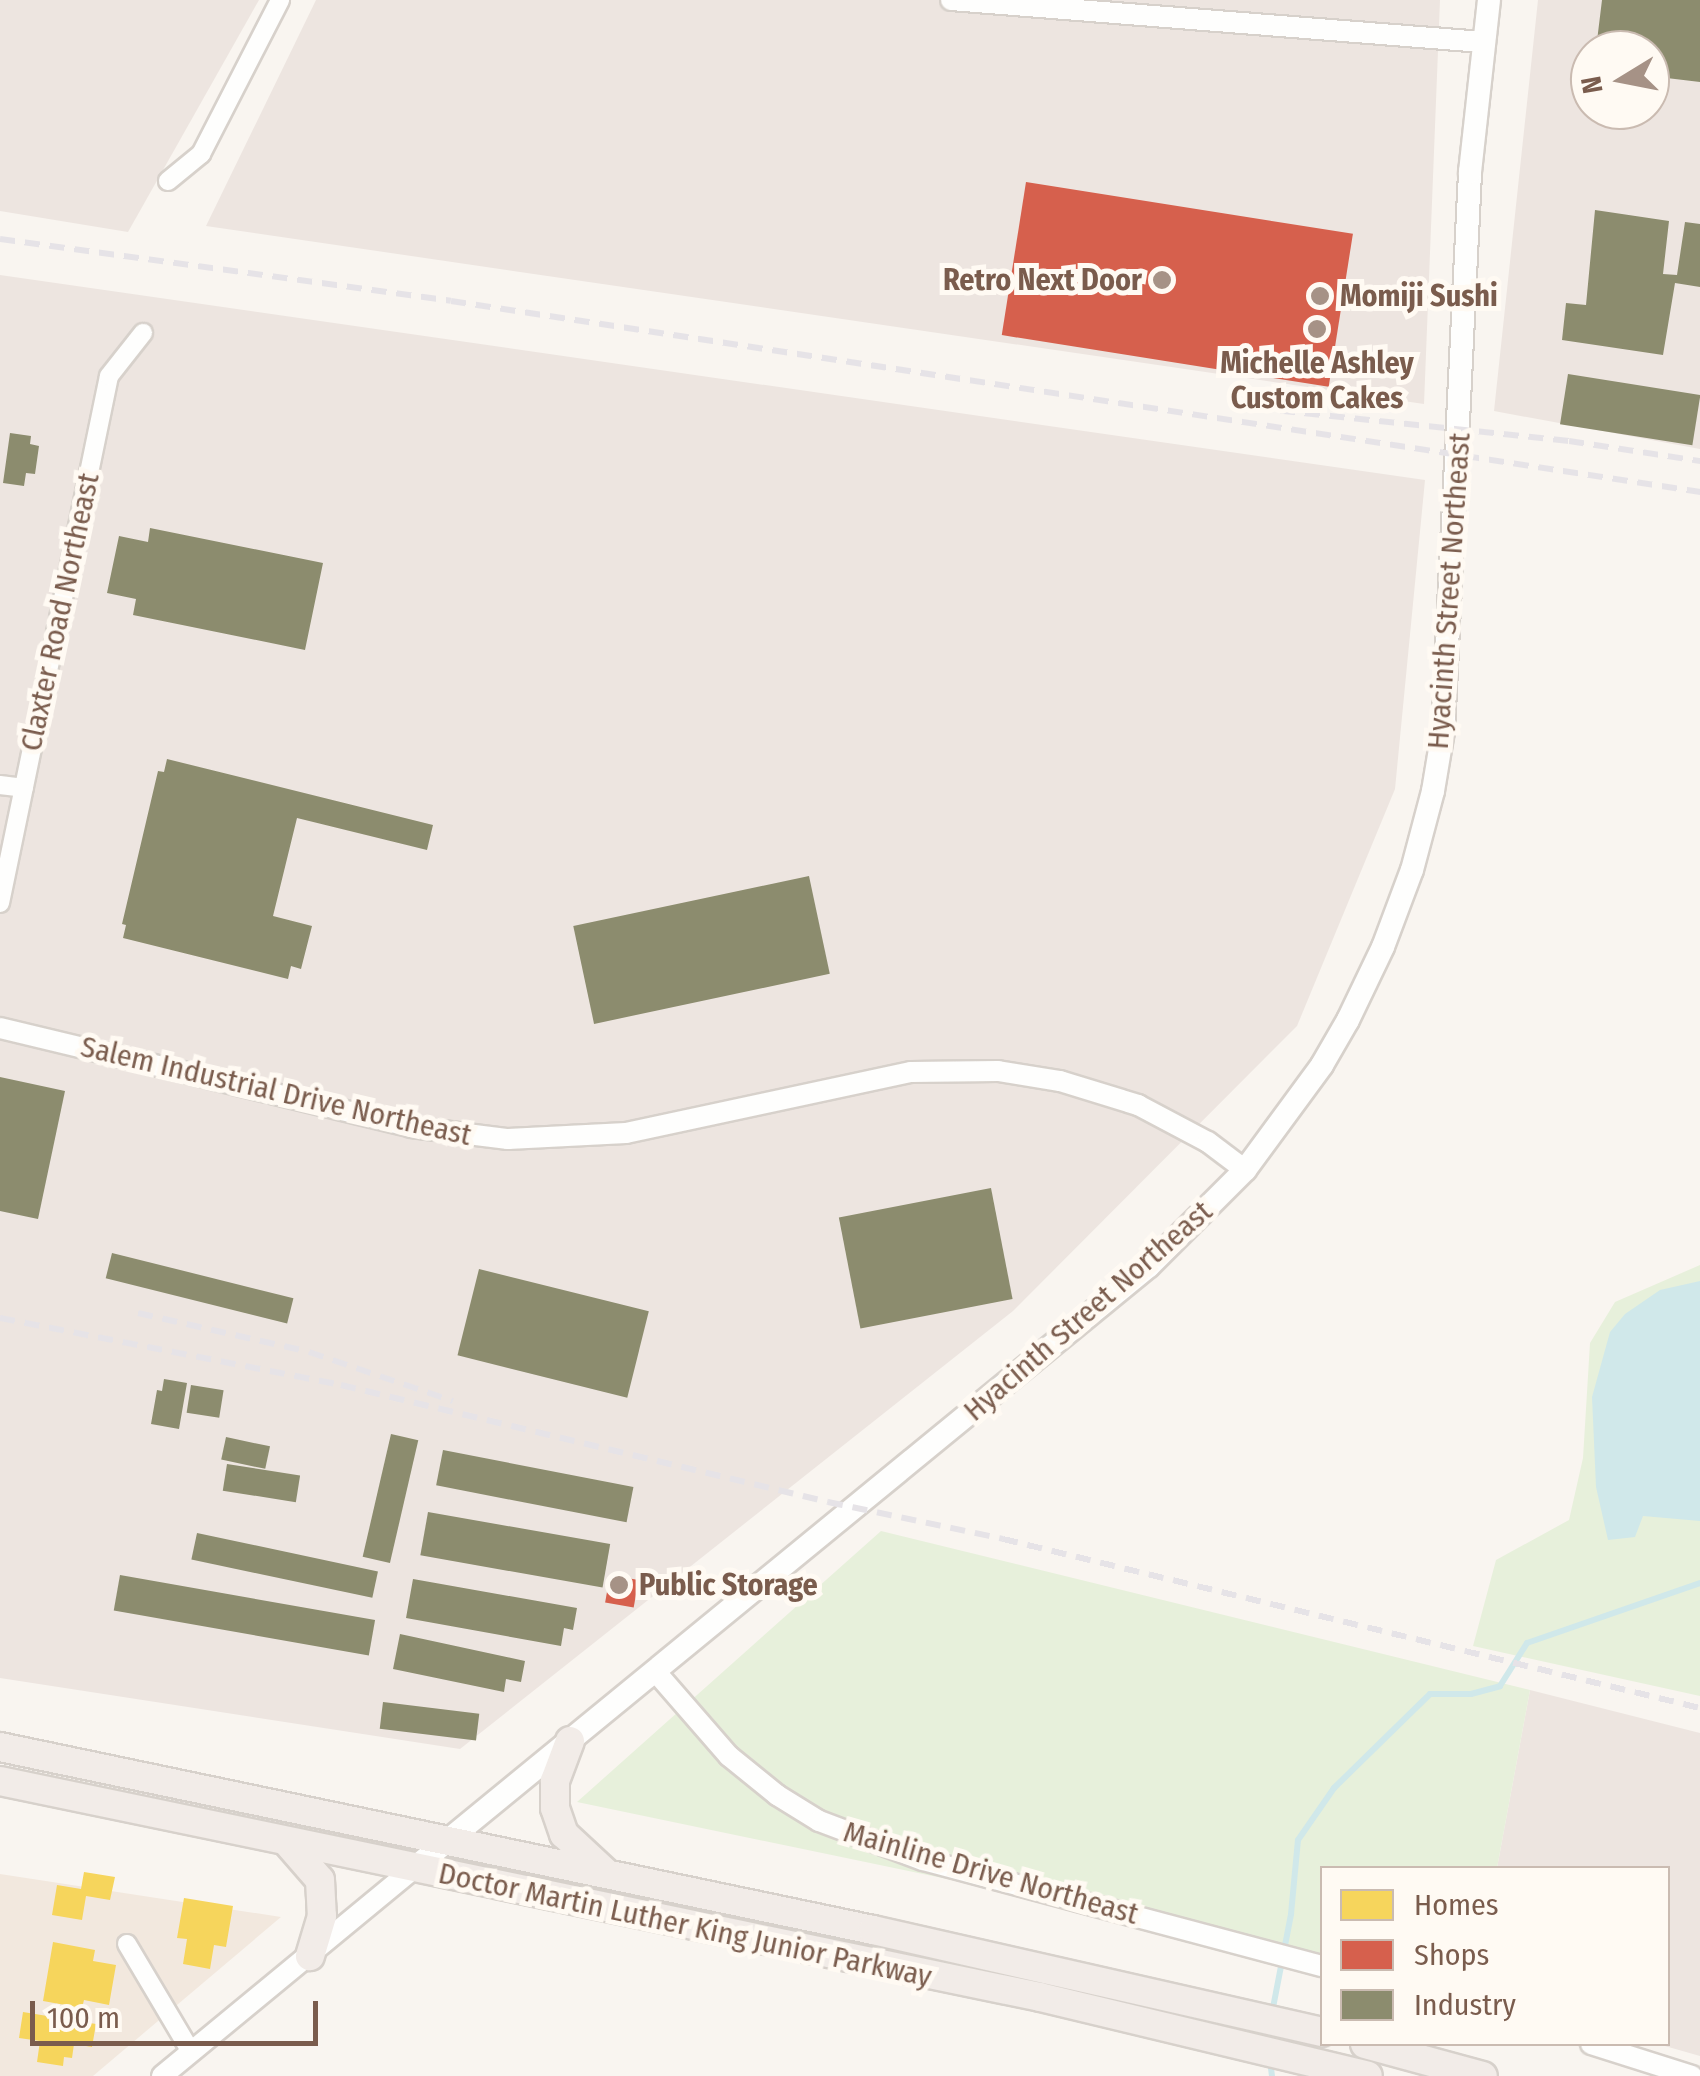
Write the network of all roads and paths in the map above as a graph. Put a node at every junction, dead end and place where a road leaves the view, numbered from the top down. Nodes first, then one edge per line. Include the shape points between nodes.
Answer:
1 (280, 0) edge
2 (951, 0) edge
3 (1489, 0) edge
4 (1482, 42) junction
5 (168, 181) dead end
6 (143, 333) dead end
7 (0, 785) edge
8 (24, 788) junction
9 (0, 903) edge
10 (0, 1028) edge
11 (1244, 1170) junction
12 (655, 1671) junction
13 (570, 1741) junction
14 (0, 1747) edge
15 (0, 1781) edge
16 (286, 1841) junction
17 (446, 1841) junction
18 (413, 1869) junction
19 (606, 1874) junction
20 (127, 1944) dead end
21 (310, 1956) junction
22 (1318, 1965) edge
23 (1320, 2031) edge
24 (1372, 2046) edge
25 (1597, 2046) edge
26 (191, 2052) junction
27 (162, 2076) edge
28 (1368, 2076) edge
29 (1484, 2076) edge
30 (1692, 2076) edge

1 - 5 street via 201,154
2 - 4 street
3 - 4 main road, Hyacinth Street Northeast
4 - 11 main road, Hyacinth Street Northeast via 1469,186 1450,657 1433,791 1402,900 1365,986 1322,1065
6 - 8 street, Claxter Road Northeast via 108,376
7 - 8 street
8 - 9 street, Claxter Road Northeast
10 - 11 street, Salem Industrial Drive Northeast via 411,1127 508,1139 626,1133 910,1072 998,1071 1138,1105 1208,1142
11 - 12 main road, Hyacinth Street Northeast via 1101,1308
12 - 13 main road, Hyacinth Street Northeast
12 - 22 street, Mainline Drive Northeast via 729,1756 819,1822 922,1860
13 - 17 main road, Hyacinth Street Northeast
13 - 19 highway via 554,1781 555,1808 564,1834
14 - 17 highway, Doctor Martin Luther King Junior Parkway
15 - 16 highway, Doctor Martin Luther King Junior Parkway
16 - 18 highway, Doctor Martin Luther King Junior Parkway
16 - 21 highway via 320,1880 322,1916
17 - 18 main road, Hyacinth Street Northeast
17 - 19 highway, Doctor Martin Luther King Junior Parkway
18 - 21 street
18 - 28 highway, Doctor Martin Luther King Junior Parkway via 1208,2034
19 - 23 highway, Doctor Martin Luther King Junior Parkway
20 - 26 street
21 - 26 street
24 - 29 highway
25 - 30 street
26 - 27 street

